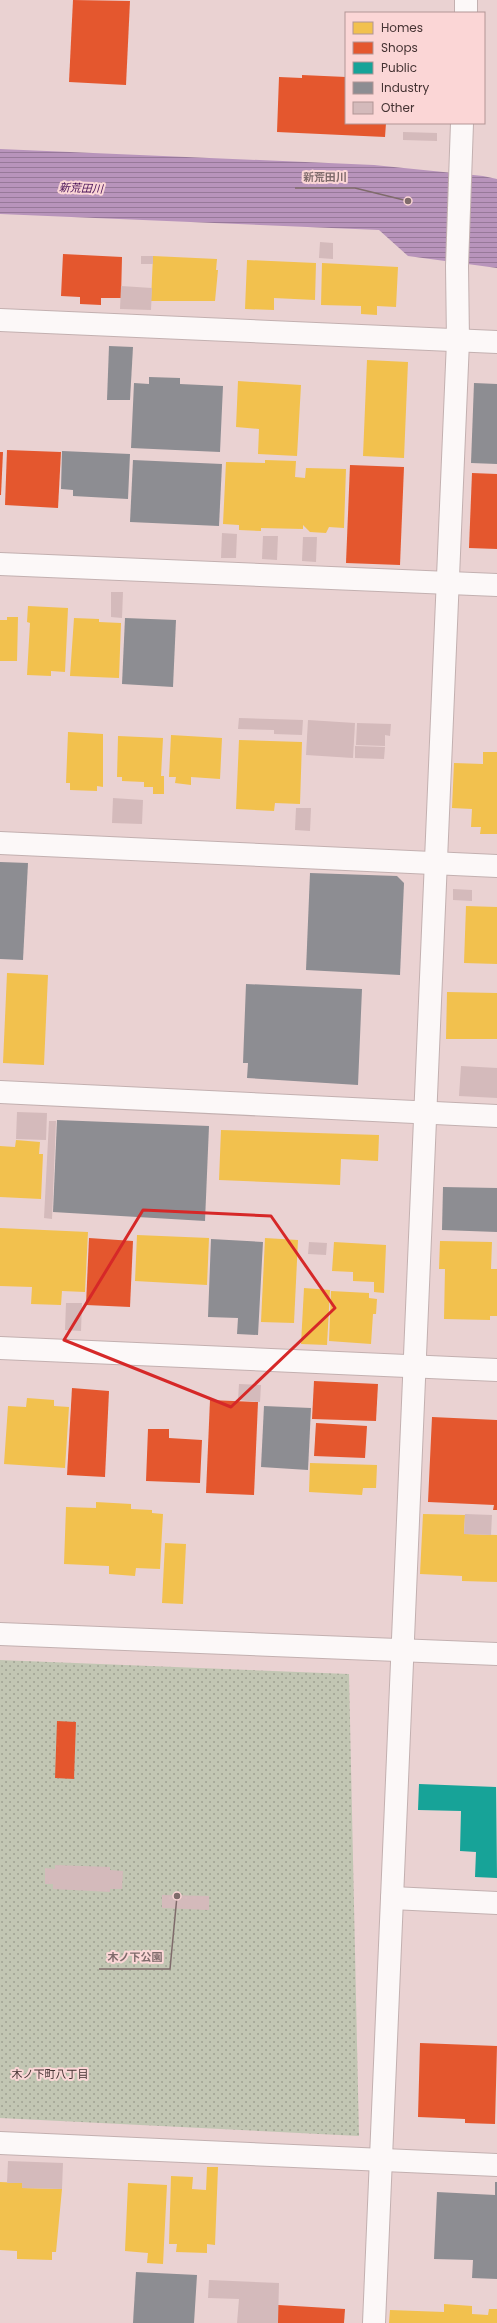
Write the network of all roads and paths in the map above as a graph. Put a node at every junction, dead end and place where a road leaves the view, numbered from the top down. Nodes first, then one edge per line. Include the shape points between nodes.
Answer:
1 (466, 0) edge
2 (466, 12) edge
3 (462, 124) edge
4 (0, 320) edge
5 (458, 340) junction
6 (497, 342) edge
7 (0, 564) edge
8 (448, 582) junction
9 (497, 585) edge
10 (0, 843) edge
11 (436, 863) junction
12 (497, 866) edge
13 (0, 1092) edge
14 (426, 1113) junction
15 (497, 1116) edge
16 (0, 1348) edge
17 (415, 1366) junction
18 (497, 1370) edge
19 (0, 1634) edge
20 (403, 1650) junction
21 (497, 1654) edge
22 (392, 1898) junction
23 (497, 1902) edge
24 (0, 2143) edge
25 (381, 2160) junction
26 (497, 2165) edge
27 (374, 2323) edge

1 - 2 street
3 - 5 street via 457,266
4 - 5 street
5 - 6 street
5 - 8 street
7 - 8 street
8 - 9 street
8 - 11 street
10 - 11 street
11 - 12 street
11 - 14 street
13 - 14 street
14 - 15 street
14 - 17 street
16 - 17 street
17 - 18 street
17 - 20 street
19 - 20 street
20 - 21 street
20 - 22 street
22 - 23 street
22 - 25 street
24 - 25 street
25 - 26 street
25 - 27 street

